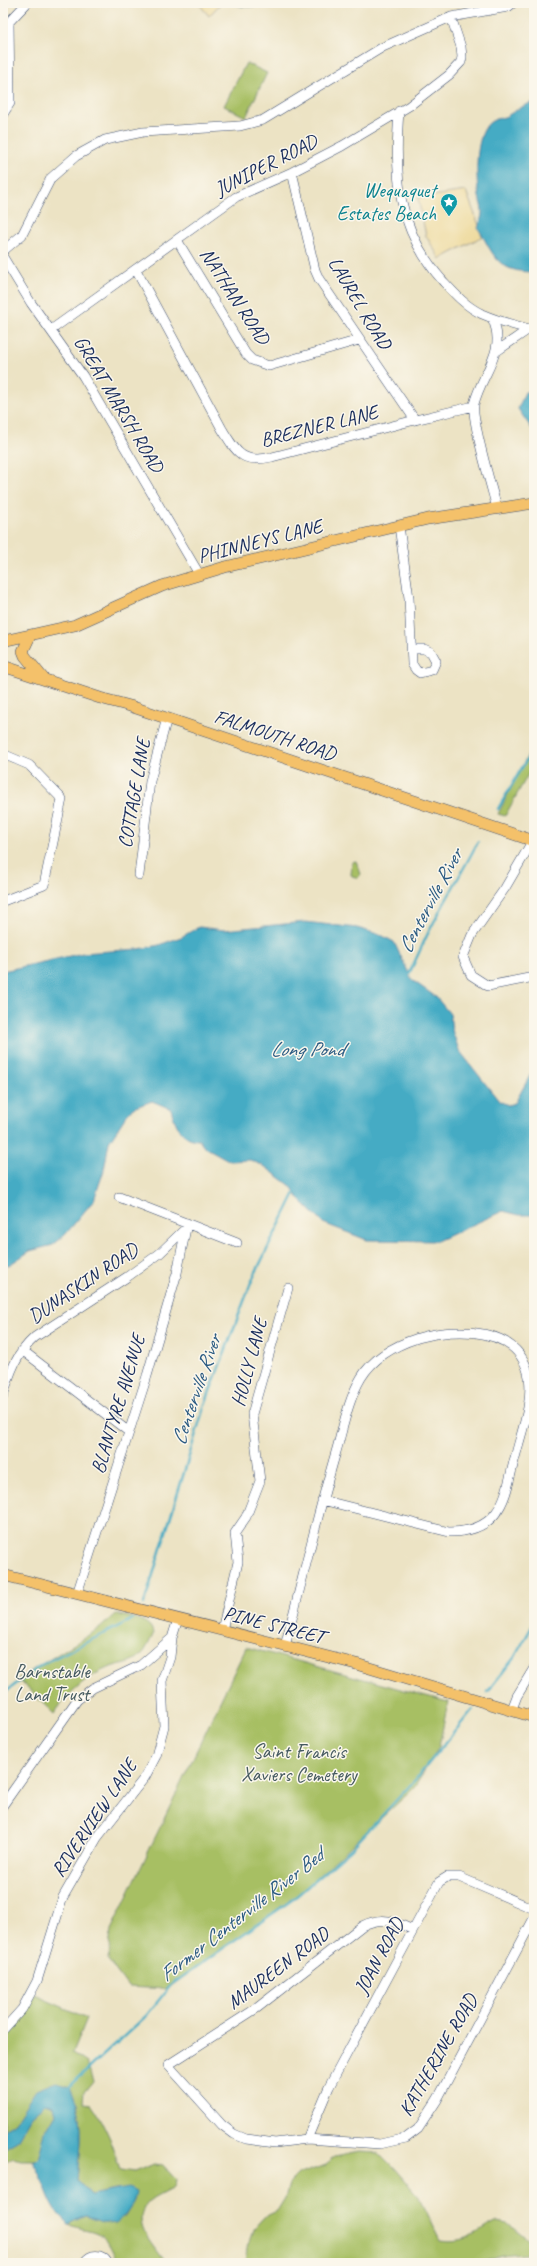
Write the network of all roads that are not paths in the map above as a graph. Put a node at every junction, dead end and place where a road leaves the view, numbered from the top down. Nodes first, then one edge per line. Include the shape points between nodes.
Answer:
1 (26, 3) edge
2 (513, 3) edge
3 (451, 17) junction
4 (400, 112) junction
5 (3, 114) edge
6 (292, 172) junction
7 (178, 240) junction
8 (3, 251) edge
9 (3, 257) edge
10 (136, 270) junction
11 (492, 318) junction
12 (52, 330) junction
13 (531, 330) edge
14 (359, 340) junction
15 (497, 351) junction
16 (474, 406) junction
17 (415, 420) junction
18 (534, 503) edge
19 (496, 508) junction
20 (399, 526) junction
21 (199, 574) junction
22 (30, 636) junction
23 (3, 641) edge
24 (412, 649) dead end
25 (3, 666) edge
26 (43, 679) junction
27 (167, 718) junction
28 (3, 754) edge
29 (534, 840) edge
30 (139, 875) dead end
31 (3, 901) edge
32 (534, 977) edge
33 (119, 1197) dead end
34 (186, 1226) junction
35 (237, 1243) dead end
36 (288, 1288) dead end
37 (22, 1350) junction
38 (3, 1396) edge
39 (129, 1432) junction
40 (322, 1500) junction
41 (3, 1575) edge
42 (77, 1594) junction
43 (178, 1619) junction
44 (222, 1630) junction
45 (172, 1638) junction
46 (285, 1646) junction
47 (534, 1668) edge
48 (512, 1709) junction
49 (534, 1717) edge
50 (3, 1805) edge
51 (534, 1909) edge
52 (534, 1918) edge
53 (413, 1930) junction
54 (3, 2030) edge
55 (168, 2065) joint
56 (307, 2139) junction
57 (84, 2263) edge
58 (108, 2263) edge

1 - 5 street via 9,22 10,103
2 - 3 street via 508,7
3 - 4 street, JUNIPER ROAD via 461,47 461,62 449,75
3 - 8 street via 383,47 263,120 240,126 143,132 105,140 76,156 51,178 22,235
4 - 6 street, JUNIPER ROAD
4 - 11 street via 397,144 398,178 402,206 411,233 425,259 457,296 472,308
6 - 7 street, JUNIPER ROAD via 236,197
6 - 14 street, LAUREL ROAD via 315,270
7 - 10 street, JUNIPER ROAD
7 - 14 street, NATHAN ROAD via 252,360 269,366
9 - 12 street, GREAT MARSH ROAD via 31,303
10 - 12 street, JUNIPER ROAD
10 - 17 street, BREZNER LANE via 222,429 234,449 244,458 256,460 272,457
11 - 13 street
11 - 15 street via 498,335
12 - 21 street, GREAT MARSH ROAD via 84,376
13 - 15 street
14 - 17 street, LAUREL ROAD
15 - 16 street via 483,378
16 - 17 street, BREZNER LANE
16 - 19 street
18 - 19 main road, PHINNEYS LANE
19 - 20 main road, PHINNEYS LANE
20 - 21 main road, PHINNEYS LANE
20 - 24 street via 407,578
21 - 22 main road, PHINNEYS LANE via 162,586 75,625
22 - 23 main road, PHINNEYS LANE
22 - 26 main road via 23,651
25 - 26 main road, FALMOUTH ROAD
26 - 27 main road, FALMOUTH ROAD
27 - 29 main road, FALMOUTH ROAD
27 - 30 street, COTTAGE LANE via 150,781
28 - 31 street via 29,765 62,799 44,885
29 - 32 street via 472,935 463,957 471,974 488,986
33 - 34 street
34 - 35 street
34 - 37 street, DUNASKIN ROAD via 159,1254 127,1278 45,1329
34 - 39 street, BLANTYRE AVENUE via 177,1273
36 - 44 street, HOLLY LANE via 252,1414 260,1481 246,1517 235,1533 238,1562
37 - 38 street, DUNASKIN ROAD via 12,1366
37 - 39 street
39 - 42 street, BLANTYRE AVENUE
40 - 40 street via 350,1403 358,1384 368,1369 384,1355 419,1338 468,1332 489,1334 507,1344 521,1357 529,1377 526,1416 503,1499 495,1514 486,1523 464,1531 449,1532
40 - 46 street
41 - 42 main road, PINE STREET
42 - 43 main road, PINE STREET
43 - 44 main road, PINE STREET
43 - 45 street, RIVERVIEW LANE
44 - 46 main road, PINE STREET
45 - 50 street via 141,1665 92,1688 77,1700
45 - 54 street, RIVERVIEW LANE via 170,1658 162,1681 164,1726 156,1756 144,1777 97,1838 63,1896 37,1981 22,2008
46 - 48 main road, PINE STREET
47 - 48 street
48 - 49 main road, PINE STREET
51 - 53 street, JOAN ROAD via 463,1879 447,1877 436,1886
52 - 56 street, KATHERINE ROAD via 463,2054 418,2129 406,2138 380,2144
53 - 55 street, MAUREEN ROAD via 385,1919 362,1926 257,2008
53 - 56 street, JOAN ROAD via 329,2086
55 - 56 street, KATHERINE ROAD via 219,2122 234,2134 252,2140 275,2143
57 - 58 street via 90,2256 95,2255 104,2258

